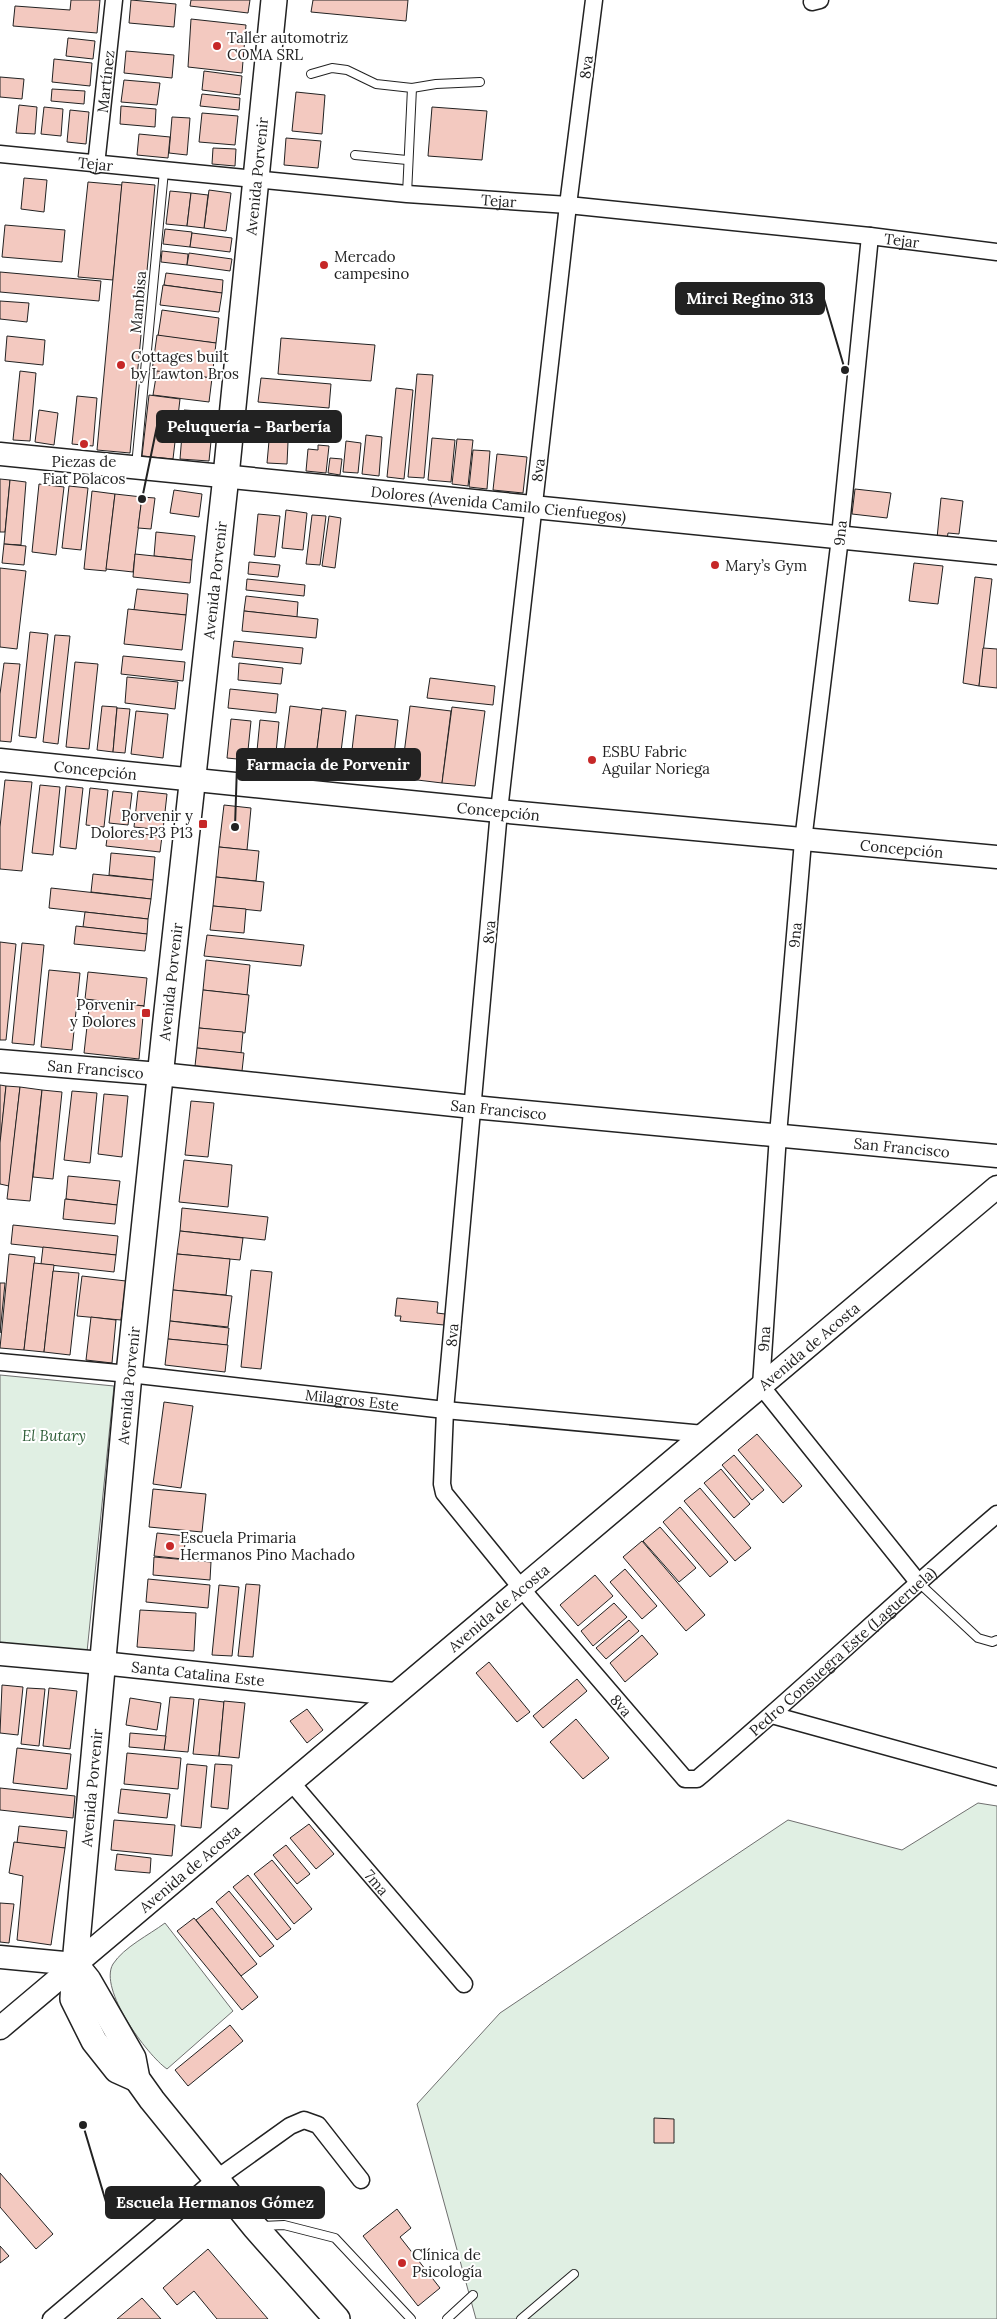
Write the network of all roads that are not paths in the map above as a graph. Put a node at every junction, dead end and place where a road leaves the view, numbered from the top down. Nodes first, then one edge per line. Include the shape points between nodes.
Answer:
1 (114, 0) edge
2 (274, 0) edge
3 (594, 0) edge
4 (311, 74) dead end
5 (480, 82) dead end
6 (412, 88) junction
7 (0, 154) edge
8 (355, 155) dead end
9 (407, 160) junction
10 (96, 165) junction
11 (164, 171) junction
12 (255, 179) junction
13 (407, 194) junction
14 (568, 205) junction
15 (870, 236) junction
16 (997, 252) edge
17 (0, 454) edge
18 (136, 466) junction
19 (226, 476) junction
20 (534, 506) junction
21 (840, 538) junction
22 (997, 553) edge
23 (0, 760) edge
24 (194, 779) junction
25 (500, 812) junction
26 (803, 840) junction
27 (997, 857) edge
28 (0, 1061) edge
29 (160, 1074) junction
30 (473, 1107) junction
31 (778, 1135) junction
32 (997, 1156) edge
33 (997, 1187) edge
34 (0, 1362) edge
35 (129, 1374) junction
36 (761, 1386) junction
37 (445, 1410) junction
38 (704, 1434) junction
39 (997, 1514) edge
40 (918, 1582) junction
41 (521, 1588) junction
42 (997, 1640) edge
43 (0, 1654) edge
44 (102, 1663) junction
45 (394, 1694) junction
46 (772, 1715) junction
47 (997, 1777) edge
48 (685, 1779) joint
49 (291, 1782) junction
50 (0, 1957) edge
51 (75, 1964) junction
52 (464, 1984) dead end
53 (0, 2028) edge
54 (216, 2179) junction
55 (360, 2180) dead end
56 (256, 2226) junction
57 (574, 2274) dead end
58 (473, 2295) dead end
59 (52, 2319) edge
60 (337, 2319) edge
61 (411, 2319) edge
62 (447, 2319) edge
63 (521, 2319) edge

1 - 10 street, Martínez
2 - 12 main road, Avenida Porvenir
3 - 14 street, 8va
4 - 6 lane via 332,68 347,70 376,84
5 - 6 lane
6 - 9 lane
7 - 10 street, Tejar
8 - 9 lane
9 - 13 lane
10 - 11 street, Tejar
11 - 12 street, Tejar
11 - 18 lane, Mambisa
12 - 13 street, Tejar
12 - 19 main road, Avenida Porvenir
13 - 14 street, Tejar
14 - 15 street, Tejar
14 - 20 street, 8va
15 - 16 street, Tejar
15 - 21 street, 9na
17 - 18 street, Dolores (Avenida Camilo Cienfuegos)
18 - 19 street, Dolores (Avenida Camilo Cienfuegos)
19 - 20 street, Dolores (Avenida Camilo Cienfuegos)
19 - 24 main road, Avenida Porvenir
20 - 21 street, Dolores (Avenida Camilo Cienfuegos)
20 - 25 street, 8va
21 - 22 street, Dolores (Avenida Camilo Cienfuegos)
21 - 26 street, 9na
23 - 24 street, Concepción
24 - 25 street, Concepción
24 - 29 main road, Avenida Porvenir
25 - 26 street, Concepción
25 - 30 street, 8va
26 - 27 street, Concepción
26 - 31 street, 9na
28 - 29 street, San Francisco
29 - 30 street, San Francisco
29 - 35 main road, Avenida Porvenir
30 - 31 street, San Francisco
30 - 37 street, 8va
31 - 32 street, San Francisco
31 - 36 street, 9na
33 - 36 street, Avenida de Acosta
34 - 35 street, Milagros Este
35 - 37 street, Milagros Este
35 - 44 main road, Avenida Porvenir
36 - 38 street, Avenida de Acosta
36 - 40 street
37 - 38 street, Milagros Este
37 - 41 street, 8va via 444,1493
38 - 41 street, Avenida de Acosta
39 - 40 street, Pedro Consuegra Este (Lagueruela)
40 - 42 lane via 978,1638 992,1642
40 - 46 street, Pedro Consuegra Este (Lagueruela)
41 - 45 street, Avenida de Acosta
41 - 48 street, 8va
43 - 44 street, Santa Catalina Este
44 - 45 street, Santa Catalina Este
44 - 51 main road, Avenida Porvenir
45 - 49 street, Avenida de Acosta
46 - 47 street
46 - 48 street, Pedro Consuegra Este (Lagueruela) via 697,1779
49 - 51 street, Avenida de Acosta
49 - 52 street, 7ma
50 - 51 street
51 - 53 street, Avenida de Acosta
51 - 54 main road, Avenida Porvenir via 73,1999 94,2041 117,2070 137,2079
54 - 55 street via 290,2126 304,2120 318,2125
54 - 56 main road, Avenida Porvenir
54 - 59 street
56 - 60 main road, Avenida Porvenir
56 - 61 lane via 284,2225 334,2238
57 - 63 lane
58 - 62 lane

